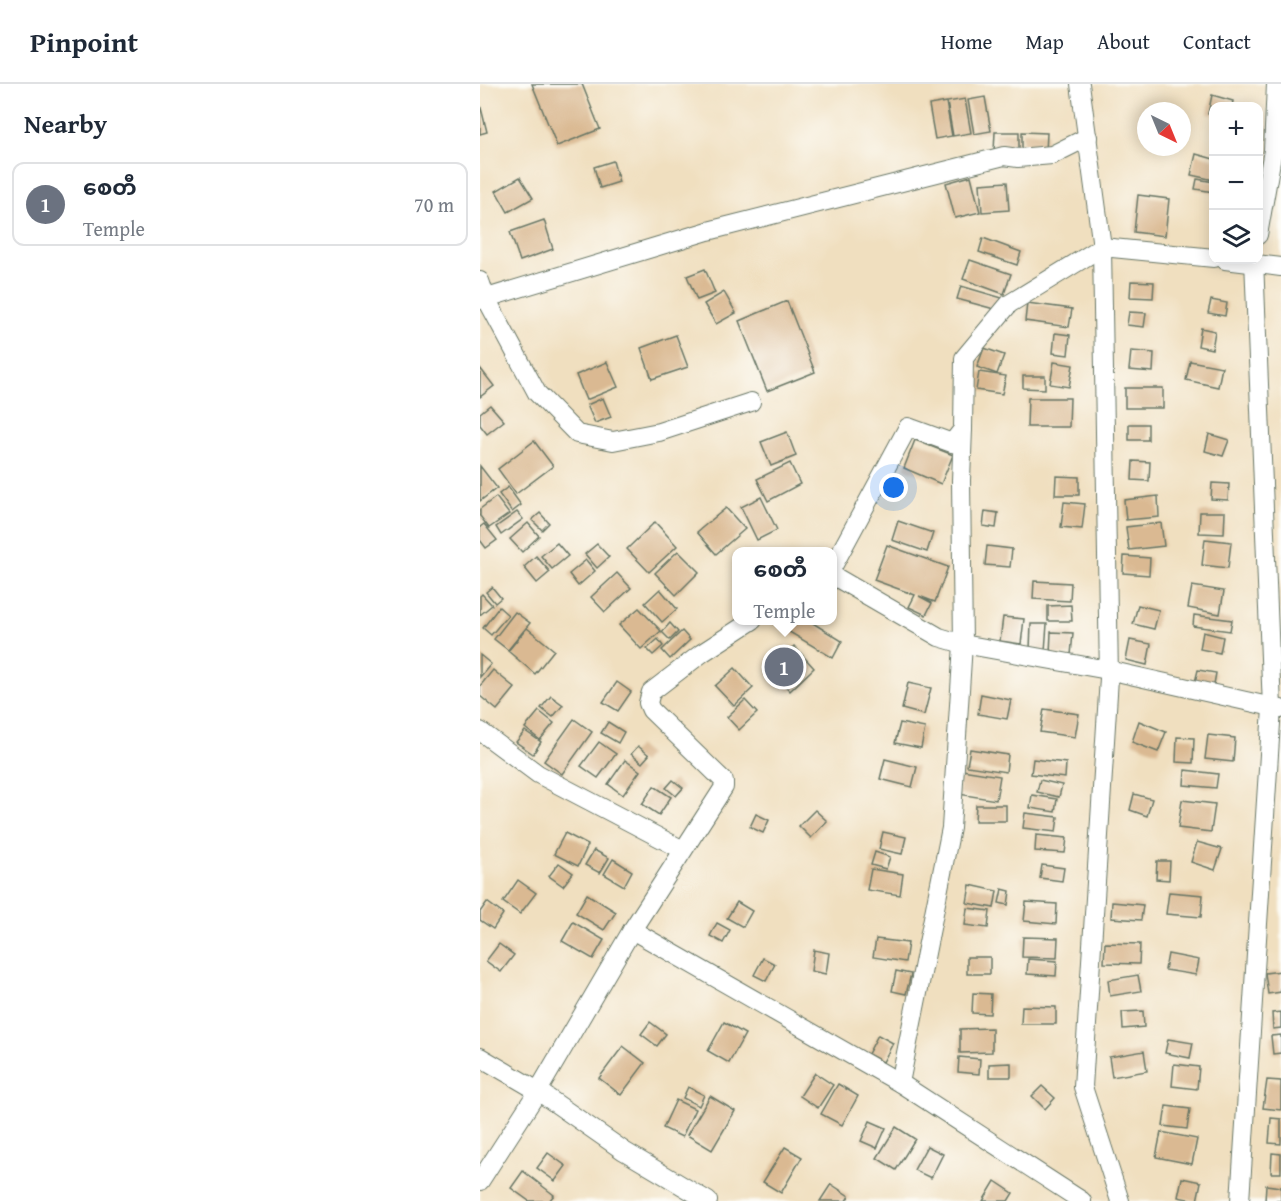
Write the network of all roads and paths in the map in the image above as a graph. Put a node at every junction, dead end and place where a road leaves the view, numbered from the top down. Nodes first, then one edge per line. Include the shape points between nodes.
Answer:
1 (1080, 84) edge
2 (1276, 84) edge
3 (1088, 137) junction
4 (1262, 210) edge
5 (1102, 247) junction
6 (1209, 258) edge
7 (1263, 263) edge
8 (1254, 264) edge
9 (1281, 267) edge
10 (482, 293) edge
11 (751, 402) dead end
12 (963, 429) junction
13 (837, 559) edge
14 (837, 578) edge
15 (747, 625) edge
16 (963, 644) junction
17 (1108, 670) junction
18 (1277, 708) edge
19 (480, 731) edge
20 (683, 850) junction
21 (632, 930) junction
22 (480, 1057) edge
23 (900, 1083) junction
24 (538, 1091) junction
25 (480, 1181) edge
26 (708, 1201) edge
27 (1082, 1201) edge
28 (1120, 1201) edge
29 (1240, 1201) edge

1 - 3 street
2 - 4 street via 1273,150
3 - 5 street
3 - 10 street via 1052,155 1004,156
5 - 6 street
5 - 12 street via 1009,304 964,358
5 - 17 street
7 - 9 street
8 - 18 street
10 - 11 street via 537,393 577,434 613,441 658,432
12 - 13 street via 952,443 908,427
12 - 16 street
14 - 16 street via 939,637
15 - 20 street via 651,692 651,710 724,781 724,787
16 - 17 street
16 - 23 street via 951,828
17 - 18 street
17 - 28 street via 1083,1087
18 - 29 street
19 - 20 street via 538,774
20 - 21 street
21 - 23 street
21 - 24 street
22 - 24 street
23 - 27 street
24 - 25 street
24 - 26 street via 624,1151

